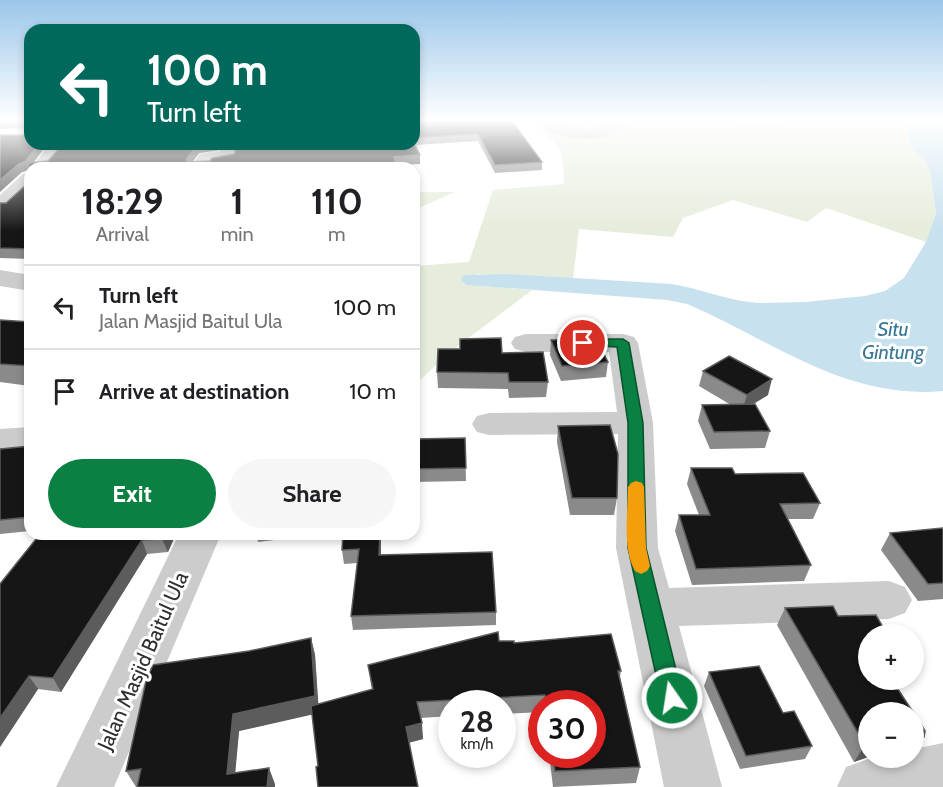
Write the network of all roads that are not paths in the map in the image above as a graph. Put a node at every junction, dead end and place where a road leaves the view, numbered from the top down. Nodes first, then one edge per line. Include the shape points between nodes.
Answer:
1 (219, 158) edge
2 (204, 162) edge
3 (24, 188) edge
4 (0, 205) edge
5 (0, 278) edge
6 (24, 282) edge
7 (526, 343) dead end
8 (636, 423) junction
9 (489, 424) dead end
10 (24, 439) edge
11 (0, 441) edge
12 (197, 540) edge
13 (889, 600) dead end
14 (651, 608) junction
15 (943, 771) edge
16 (85, 787) edge
17 (693, 787) edge
18 (866, 787) edge

1 - 2 street
3 - 4 street
5 - 6 street
7 - 8 street via 623,343
8 - 9 street
8 - 14 street via 637,548
10 - 11 street
12 - 16 street, Jalan Masjid Baitul Ula
13 - 14 street
14 - 17 street
15 - 18 street

